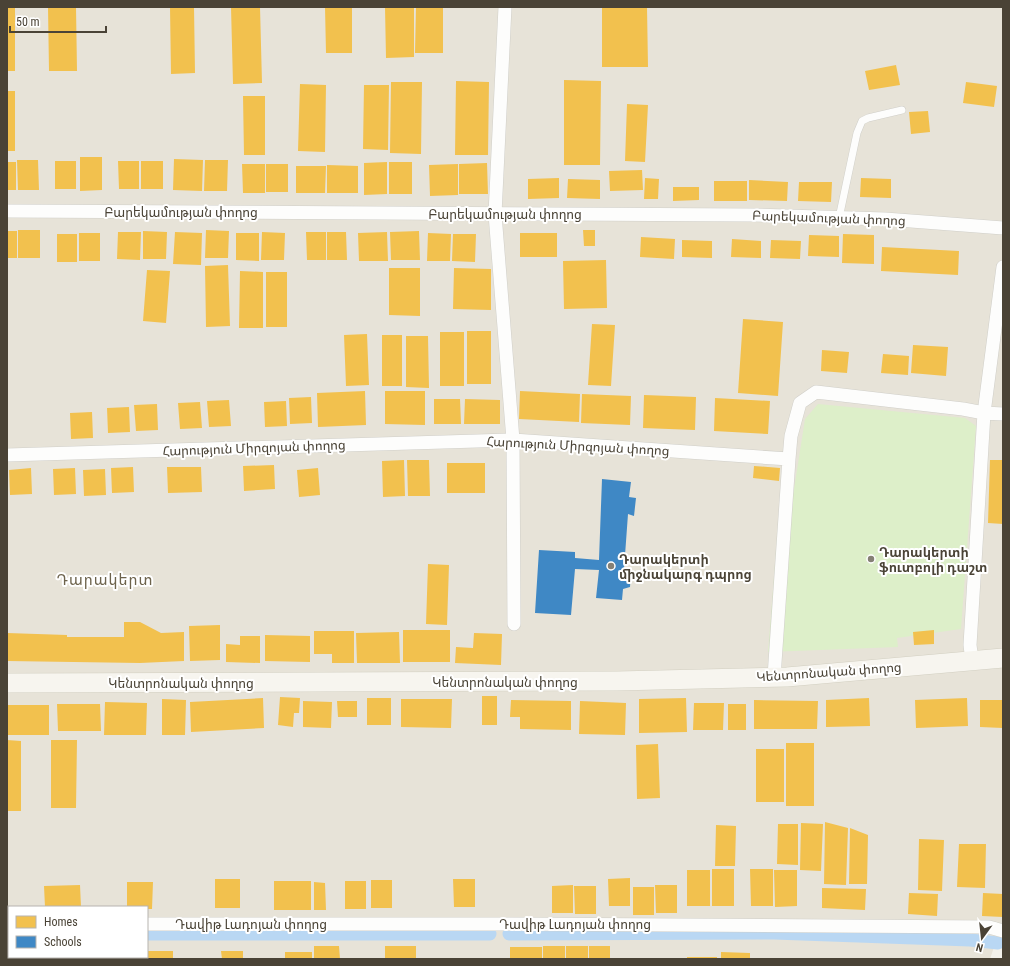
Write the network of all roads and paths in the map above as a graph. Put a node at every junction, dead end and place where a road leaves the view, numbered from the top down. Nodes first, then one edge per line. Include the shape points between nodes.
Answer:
1 (505, 7) edge
2 (902, 110) dead end
3 (7, 211) edge
4 (495, 214) junction
5 (838, 218) junction
6 (1003, 228) edge
7 (1003, 267) edge
8 (984, 413) junction
9 (1003, 414) edge
10 (513, 440) junction
11 (7, 455) edge
12 (789, 459) junction
13 (514, 624) dead end
14 (1003, 658) edge
15 (972, 661) junction
16 (774, 677) junction
17 (7, 683) edge
18 (148, 924) edge
19 (1003, 931) edge

1 - 4 street
2 - 5 lane via 862,121
3 - 4 street, Բարեկամության փողոց
4 - 5 street, Բարեկամության փողոց
4 - 10 street
5 - 6 street, Բարեկամության փողոց
7 - 8 street
8 - 9 street
8 - 12 street via 816,392 800,403 791,436
8 - 15 street via 970,645
10 - 11 street, Հարություն Միրզոյան փողոց
10 - 12 street, Հարություն Միրզոյան փողոց
10 - 13 street
12 - 16 street
14 - 15 main road, Կենտրոնական փողոց
15 - 16 main road, Կենտրոնական փողոց
16 - 17 main road, Կենտրոնական փողոց via 617,681
18 - 19 street, Դավիթ Լադոյան փողոց via 989,927

